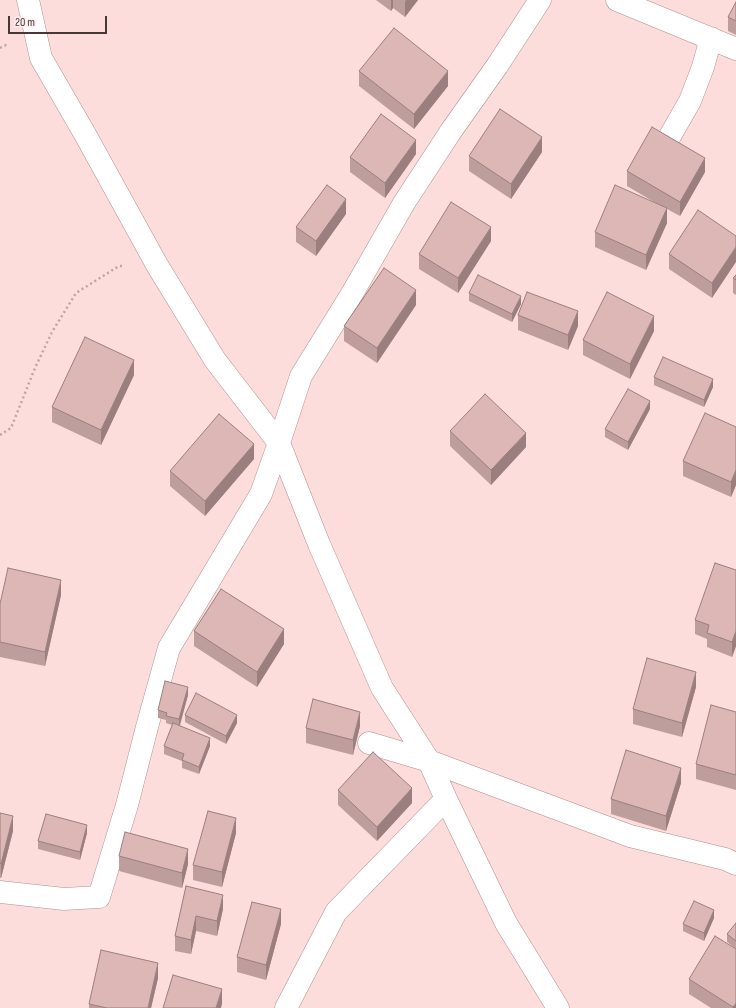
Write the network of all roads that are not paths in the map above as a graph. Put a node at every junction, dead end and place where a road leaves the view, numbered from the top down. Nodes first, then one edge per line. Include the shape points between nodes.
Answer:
1 (28, 0) edge
2 (540, 0) edge
3 (617, 0) edge
4 (711, 38) junction
5 (736, 49) edge
6 (670, 136) edge
7 (279, 443) junction
8 (369, 743) dead end
9 (429, 761) junction
10 (446, 799) junction
11 (736, 864) edge
12 (0, 892) edge
13 (286, 1008) edge
14 (558, 1008) edge

1 - 7 street via 41,58 157,265 215,360
2 - 7 street via 404,204 301,376
3 - 4 street
4 - 5 street
4 - 6 street via 690,101
7 - 9 street via 319,544 382,688
7 - 12 street via 261,494 170,648 99,897 64,899
8 - 9 street
9 - 10 street
9 - 11 street via 630,836 725,859
10 - 13 street via 336,912
10 - 14 street via 506,923

